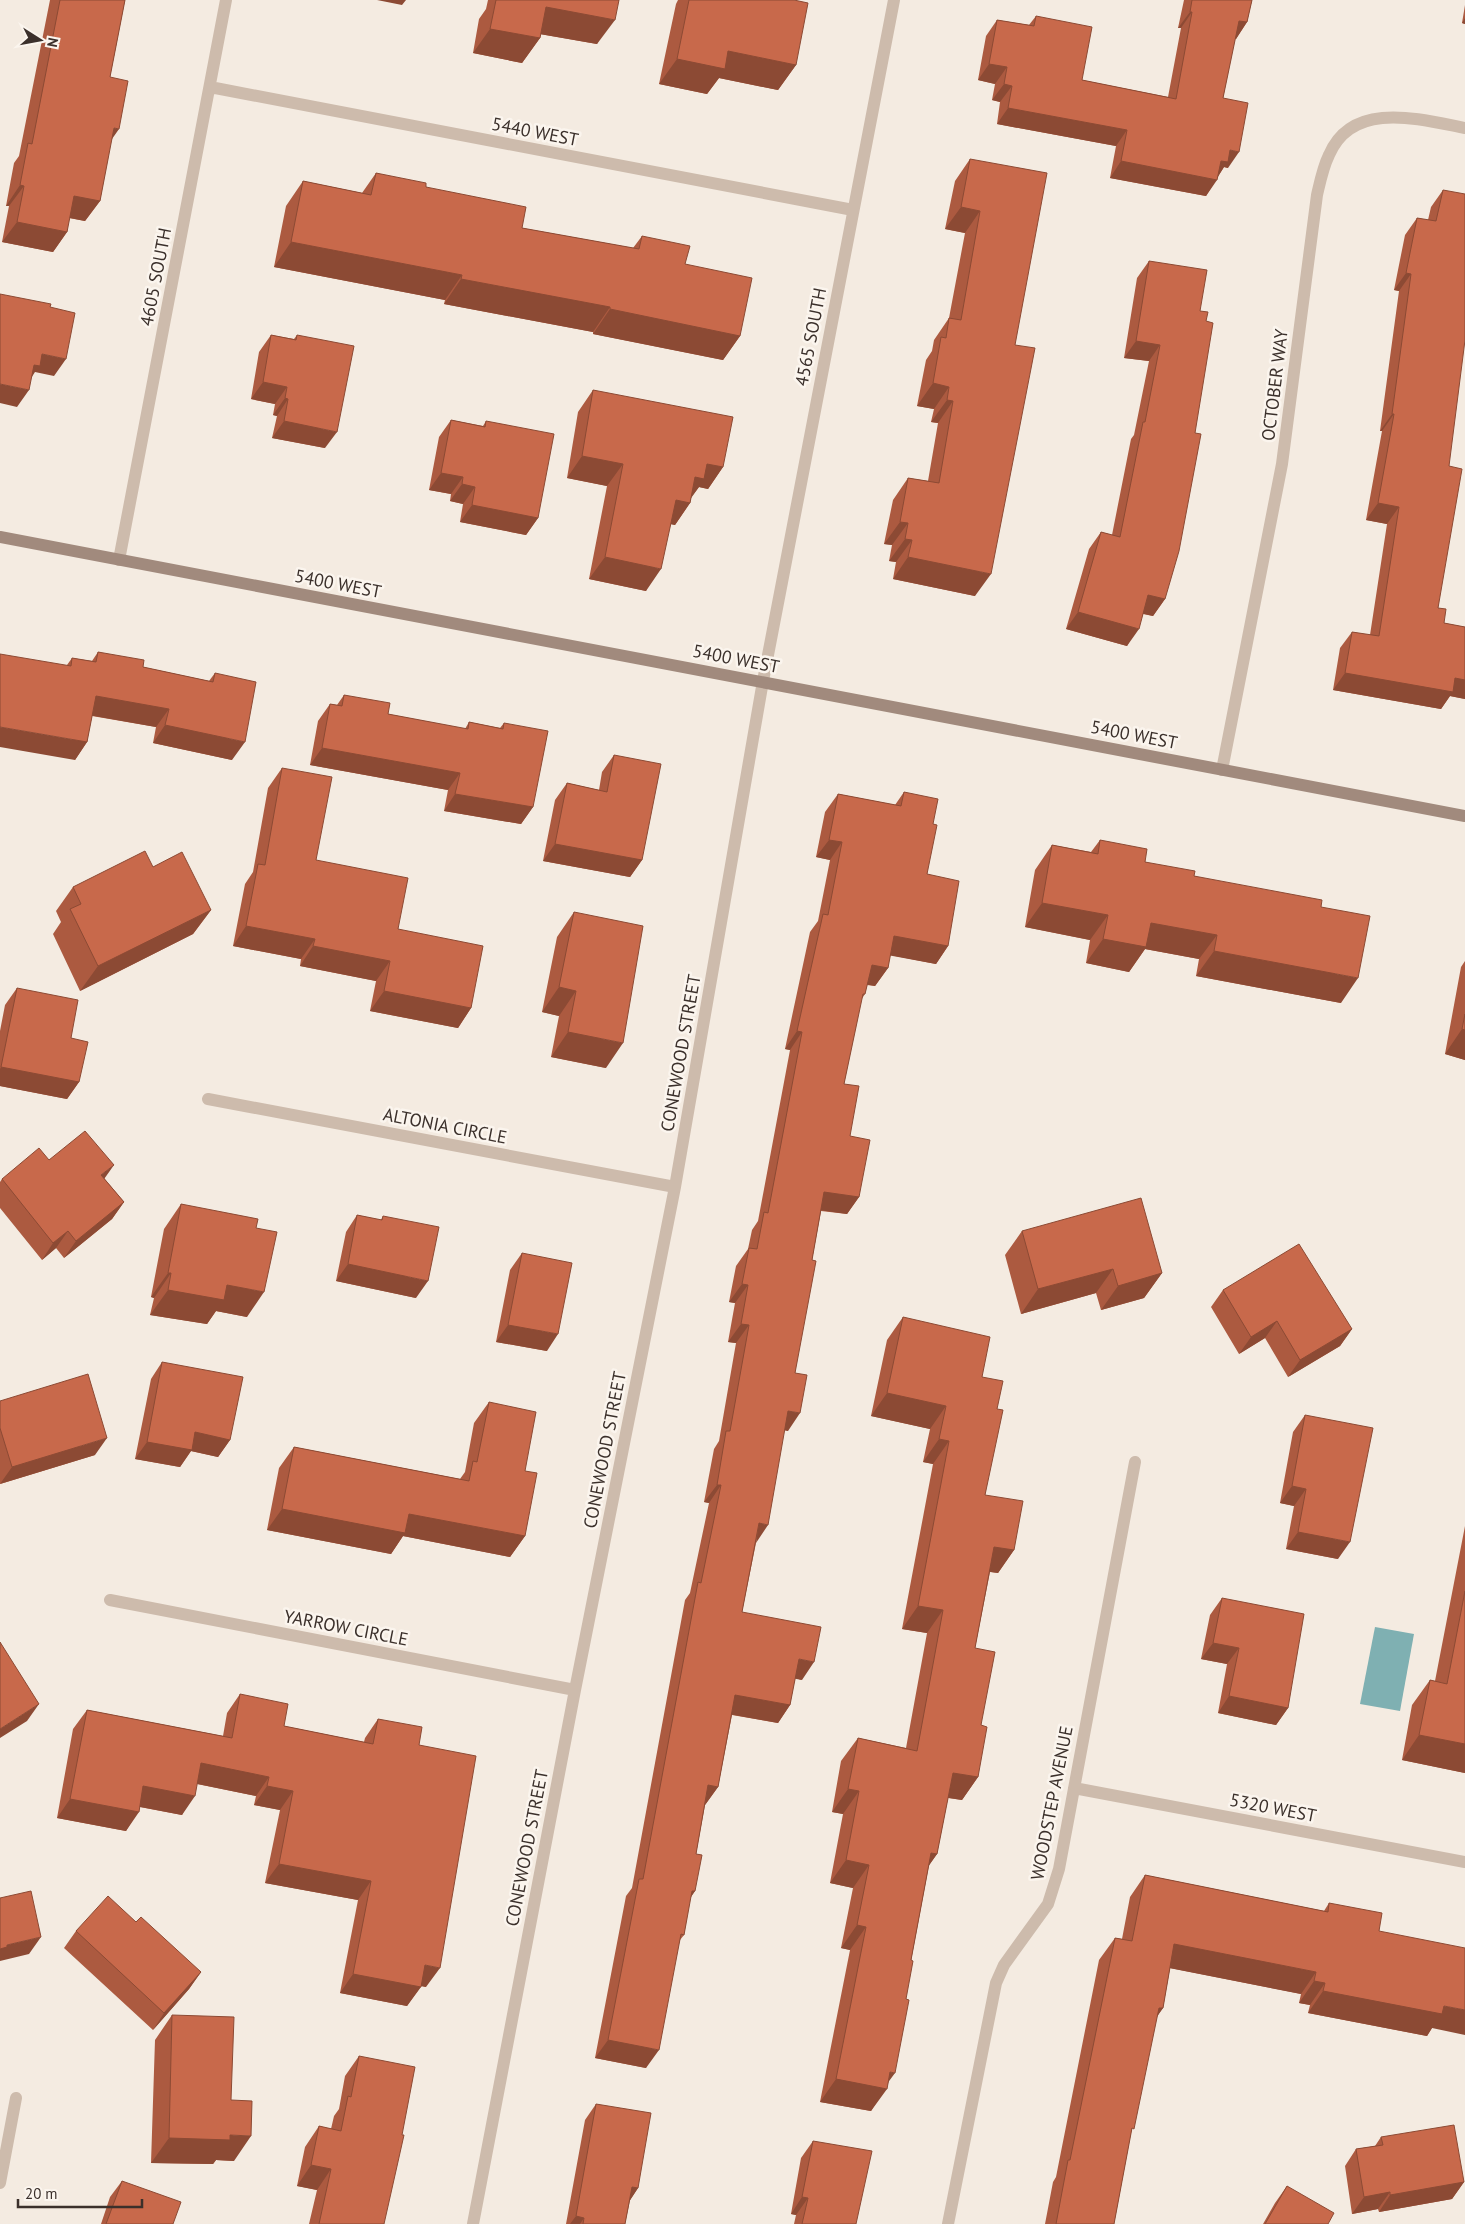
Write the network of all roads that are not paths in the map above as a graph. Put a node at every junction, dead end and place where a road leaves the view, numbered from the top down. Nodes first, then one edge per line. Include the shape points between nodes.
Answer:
1 (226, 0) edge
2 (894, 0) edge
3 (210, 87) junction
4 (1465, 128) edge
5 (853, 210) junction
6 (0, 537) edge
7 (119, 560) junction
8 (763, 681) junction
9 (1222, 770) junction
10 (1465, 816) edge
11 (208, 1099) dead end
12 (675, 1187) junction
13 (1135, 1462) dead end
14 (110, 1600) dead end
15 (575, 1690) junction
16 (1074, 1788) junction
17 (1465, 1862) edge
18 (16, 2098) dead end
19 (0, 2183) edge
20 (473, 2224) edge
21 (948, 2224) edge

1 - 3 street, 4605 SOUTH
2 - 5 street, 4565 SOUTH
3 - 5 street, 5440 WEST
3 - 7 street, 4605 SOUTH
4 - 9 street, OCTOBER WAY via 1411,119 1371,118 1354,124 1339,137 1329,154 1317,195 1282,464
5 - 8 street, 4565 SOUTH
6 - 7 street, 5400 WEST
7 - 8 street, 5400 WEST
8 - 9 street, 5400 WEST
8 - 12 street, CONEWOOD STREET
9 - 10 street, 5400 WEST
11 - 12 street, ALTONIA CIRCLE
12 - 15 street, CONEWOOD STREET
13 - 16 street, WOODSTEP AVENUE
14 - 15 street, YARROW CIRCLE
15 - 20 street, CONEWOOD STREET
16 - 17 street, 5320 WEST
16 - 21 street, WOODSTEP AVENUE via 1059,1869 1048,1904 1004,1965 996,1983
18 - 19 street

